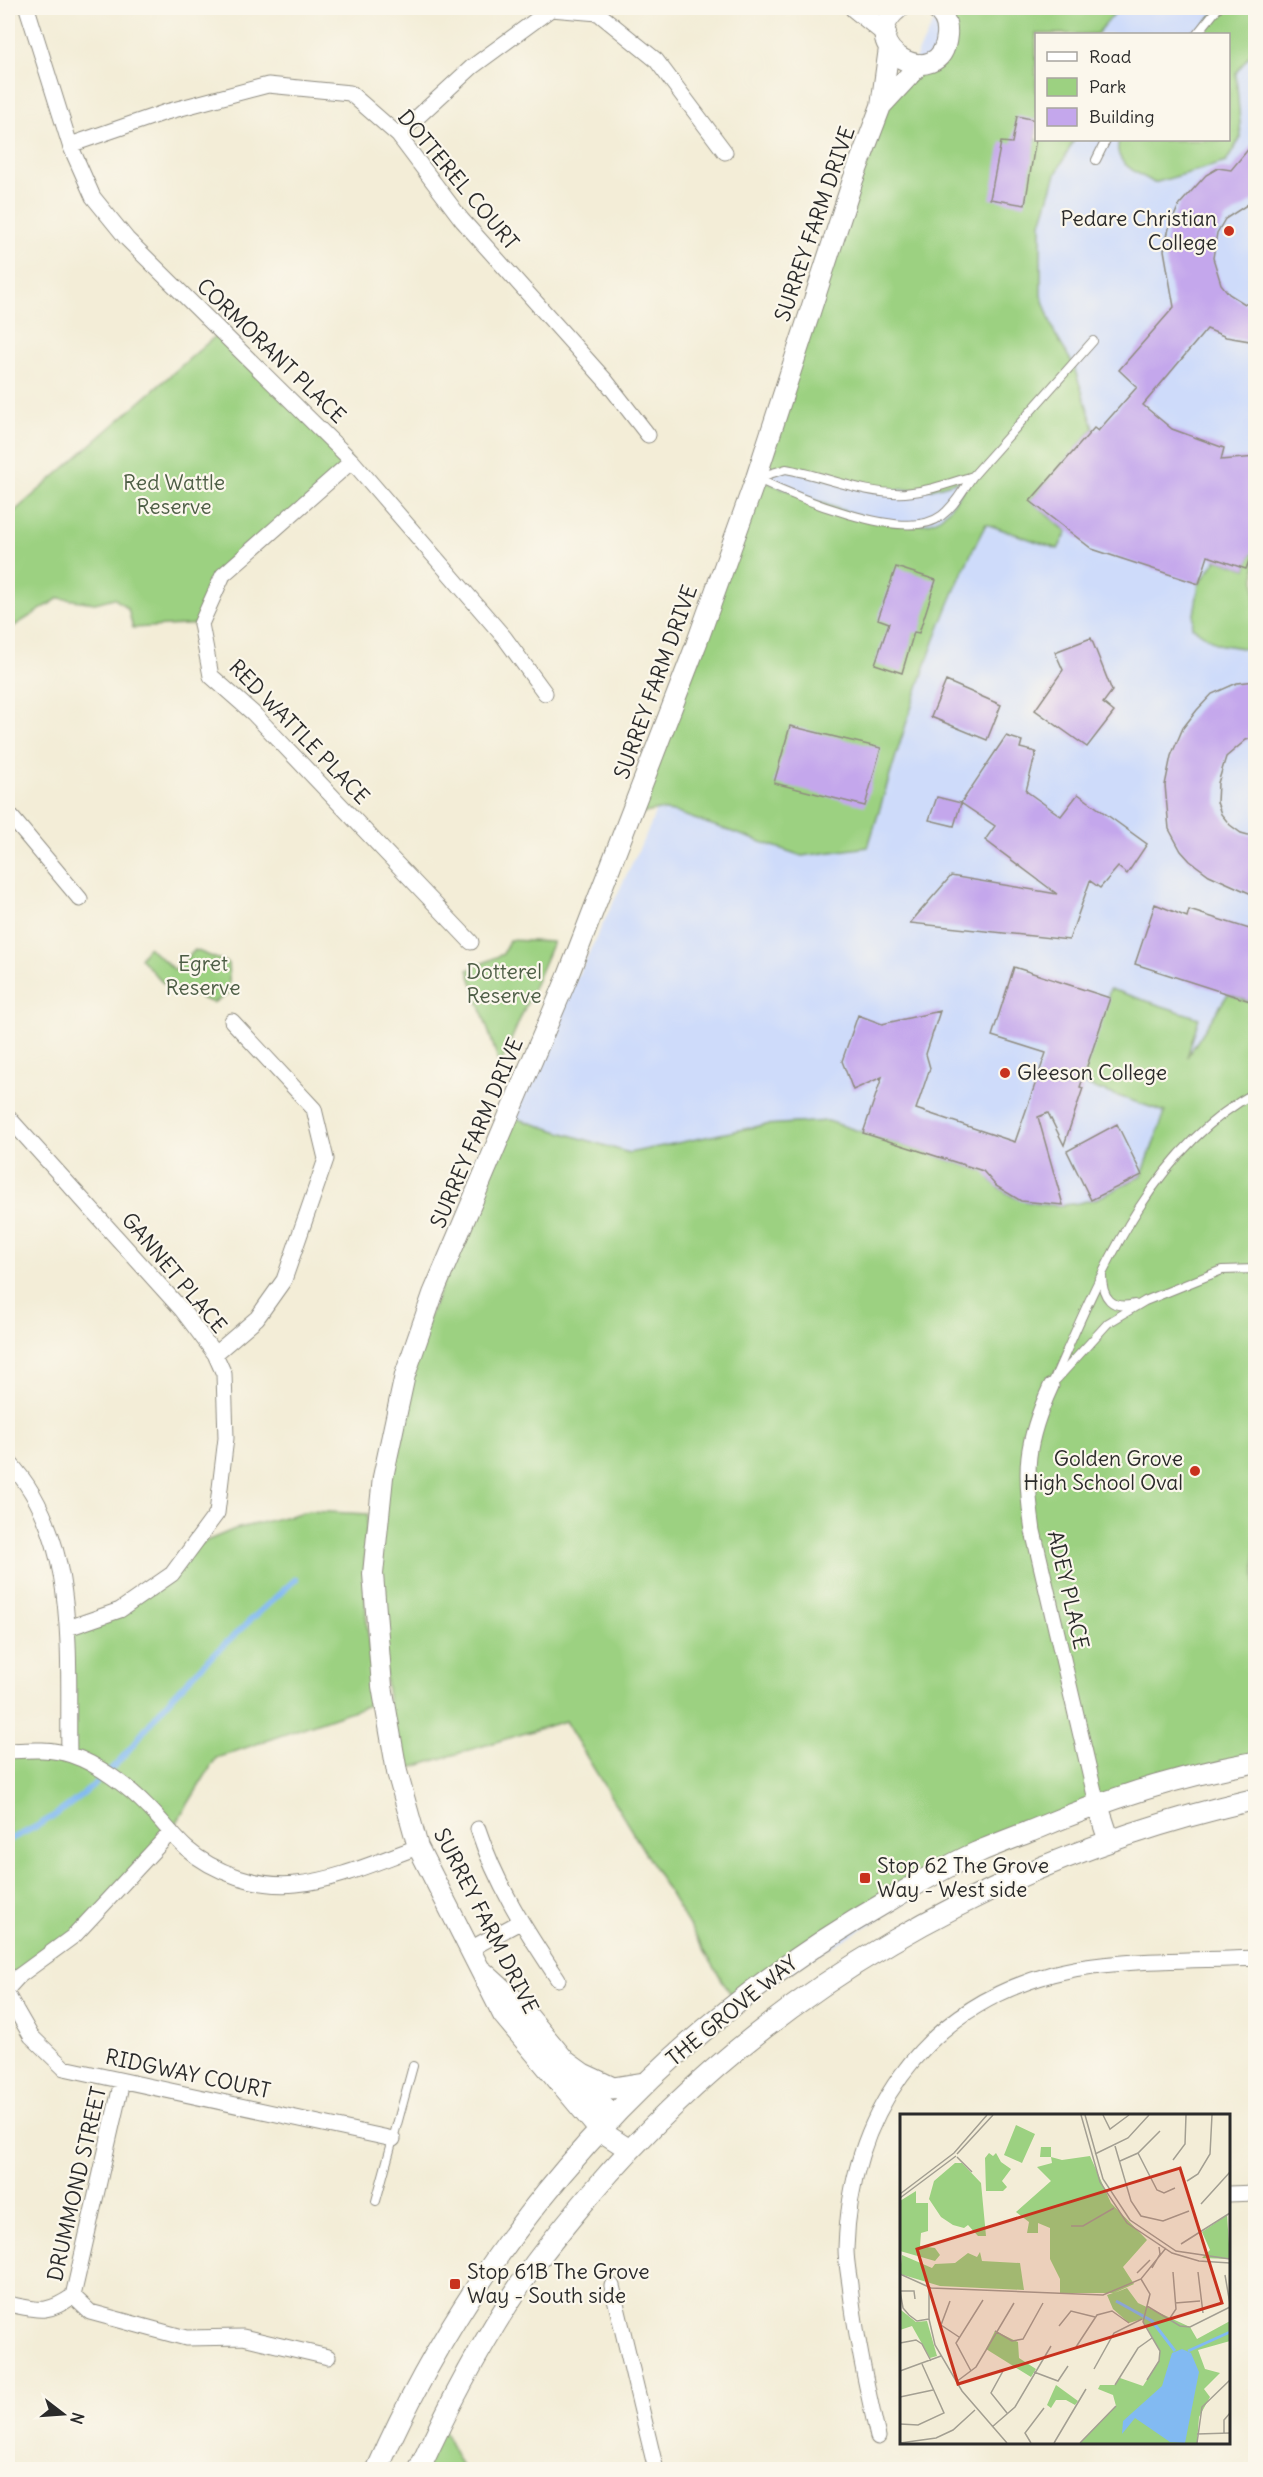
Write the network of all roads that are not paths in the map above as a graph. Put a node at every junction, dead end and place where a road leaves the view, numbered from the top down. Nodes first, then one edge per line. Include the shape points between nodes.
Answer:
1 (27, 8) edge
2 (855, 8) edge
3 (897, 8) edge
4 (1218, 8) edge
5 (939, 10) edge
6 (1198, 33) edge
7 (887, 41) junction
8 (920, 64) junction
9 (881, 106) junction
10 (398, 135) junction
11 (1106, 141) edge
12 (70, 145) junction
13 (725, 152) dead end
14 (1096, 160) dead end
15 (1093, 341) dead end
16 (648, 435) dead end
17 (352, 461) junction
18 (973, 476) junction
19 (756, 478) junction
20 (545, 693) dead end
21 (8, 813) edge
22 (80, 898) dead end
23 (471, 942) dead end
24 (232, 1021) dead end
25 (1256, 1092) edge
26 (8, 1117) edge
27 (1256, 1269) edge
28 (1102, 1273) junction
29 (1144, 1301) junction
30 (215, 1354) junction
31 (1051, 1386) junction
32 (8, 1461) edge
33 (68, 1628) junction
34 (8, 1751) edge
35 (69, 1754) junction
36 (1256, 1762) edge
37 (1256, 1799) edge
38 (1097, 1804) junction
39 (478, 1829) dead end
40 (171, 1832) junction
41 (1109, 1840) junction
42 (418, 1847) junction
43 (520, 1922) junction
44 (470, 1949) junction
45 (1256, 1958) edge
46 (483, 1972) junction
47 (558, 1979) dead end
48 (8, 1988) edge
49 (8, 1996) edge
50 (565, 2061) junction
51 (413, 2066) dead end
52 (122, 2081) junction
53 (644, 2083) junction
54 (606, 2123) junction
55 (393, 2139) junction
56 (630, 2150) junction
57 (1256, 2193) edge
58 (1230, 2194) edge
59 (376, 2201) dead end
60 (612, 2286) dead end
61 (73, 2296) junction
62 (8, 2304) edge
63 (328, 2357) dead end
64 (878, 2437) dead end
65 (377, 2469) edge
66 (419, 2469) edge
67 (656, 2469) edge

1 - 12 street, CORMORANT PLACE
2 - 7 street
3 - 7 street, SURREY FARM DRIVE via 889,18
4 - 6 lane
5 - 8 street, SURREY FARM DRIVE via 948,29 945,48 931,61
7 - 8 street via 898,58
7 - 9 street, SURREY FARM DRIVE
8 - 9 street, SURREY FARM DRIVE
9 - 19 street, SURREY FARM DRIVE
10 - 12 street, DOTTEREL COURT via 350,93 268,85 166,112
10 - 13 street via 472,67 551,9 598,13 656,60
10 - 16 street, DOTTEREL COURT via 462,220 606,381
11 - 14 lane
12 - 17 street, CORMORANT PLACE via 93,197 127,239
15 - 18 lane
17 - 20 street, CORMORANT PLACE via 504,637
17 - 23 street, RED WATTLE PLACE via 223,575 201,624 211,676 253,713
18 - 19 lane via 903,493 872,490 786,469
18 - 19 lane via 940,517 919,526 879,522 799,499
19 - 42 street, SURREY FARM DRIVE via 623,837 517,1102 433,1294 405,1375 382,1477 373,1574 384,1697 397,1772
21 - 22 street
24 - 30 street via 314,1109 326,1159 284,1280 257,1318
25 - 28 lane via 1207,1127 1172,1162
26 - 30 street, GANNET PLACE via 183,1310
27 - 29 lane via 1222,1270
28 - 29 lane via 1105,1298 1113,1304 1124,1307
28 - 31 lane
29 - 31 lane via 1108,1323
30 - 33 street, GANNET PLACE via 224,1374 226,1438 217,1513 172,1574 120,1610
31 - 38 street, ADEY PLACE via 1033,1429 1026,1486
32 - 33 street via 21,1475 51,1533
33 - 35 street
34 - 35 street via 43,1749
35 - 40 street via 94,1765 147,1806
36 - 38 main road, THE GROVE WAY via 1144,1787
37 - 41 main road, THE GROVE WAY via 1168,1820
38 - 41 main road
38 - 53 main road, THE GROVE WAY via 975,1853 855,1920 713,2021
39 - 43 street
40 - 42 street via 208,1863 262,1884 297,1884
40 - 48 street via 75,1935
41 - 56 main road, THE GROVE WAY via 995,1886 852,1964 723,2060
42 - 44 street, SURREY FARM DRIVE
43 - 44 street
43 - 47 street
44 - 46 street, SURREY FARM DRIVE
45 - 64 street via 1111,1965 1053,1974 1006,1991 959,2015 924,2047 890,2091 865,2139 853,2190 846,2251 858,2352
46 - 50 main road via 516,2002
46 - 54 street, SURREY FARM DRIVE via 517,2034
49 - 52 street, RIDGWAY COURT via 31,2036 64,2068
50 - 53 main road via 607,2087
50 - 54 street
51 - 55 lane
52 - 55 street, RIDGWAY COURT
52 - 61 street, DRUMMOND STREET
53 - 54 main road, THE GROVE WAY
54 - 56 main road
54 - 65 main road, THE GROVE WAY via 543,2196 477,2284 415,2388
55 - 59 lane
56 - 66 main road, THE GROVE WAY via 531,2269 473,2363
57 - 58 street
60 - 67 street
61 - 62 street via 56,2308 41,2310
61 - 63 street via 90,2312 186,2338 243,2337

